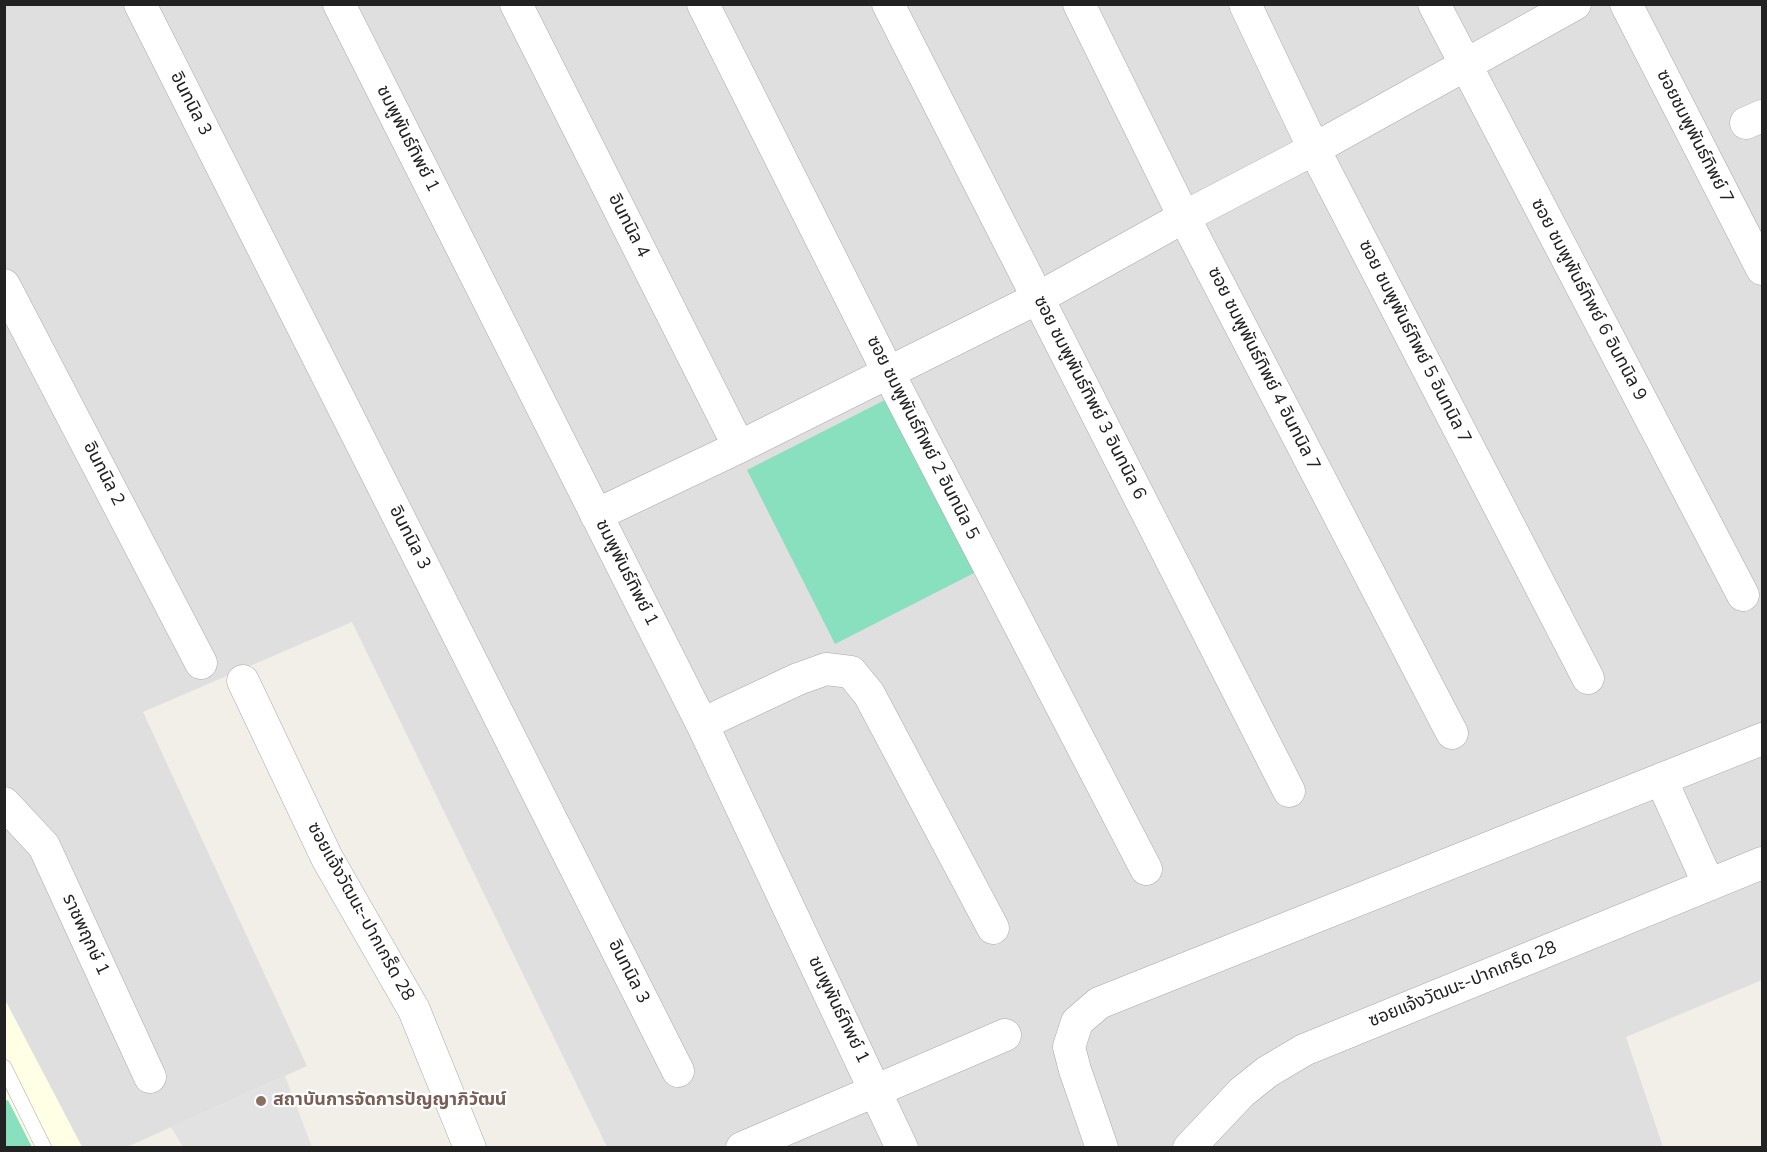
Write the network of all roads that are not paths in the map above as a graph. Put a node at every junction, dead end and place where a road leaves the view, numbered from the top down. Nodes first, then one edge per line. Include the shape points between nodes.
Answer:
1 (140, 4) edge
2 (339, 4) edge
3 (516, 4) edge
4 (703, 4) edge
5 (888, 4) edge
6 (1079, 4) edge
7 (1245, 4) edge
8 (1434, 4) edge
9 (1575, 4) edge
10 (1626, 4) edge
11 (1465, 66) junction
12 (1314, 149) junction
13 (1184, 217) junction
14 (1762, 269) edge
15 (4, 285) edge
16 (1038, 298) junction
17 (888, 372) junction
18 (739, 447) junction
19 (596, 515) junction
20 (1743, 595) dead end
21 (201, 663) dead end
22 (1588, 678) dead end
23 (243, 681) dead end
24 (702, 724) junction
25 (1452, 733) dead end
26 (1762, 739) edge
27 (1661, 779) junction
28 (1289, 791) dead end
29 (4, 803) edge
30 (1762, 863) edge
31 (1146, 869) dead end
32 (1709, 885) junction
33 (993, 928) dead end
34 (1005, 1035) dead end
35 (4, 1067) edge
36 (678, 1071) dead end
37 (150, 1077) dead end
38 (876, 1089) junction
39 (1198, 1145) edge
40 (44, 1148) edge
41 (470, 1148) edge
42 (742, 1148) edge
43 (902, 1148) edge
44 (1102, 1148) edge

1 - 36 street, อินทนิล 3
2 - 19 street, ชมพูพันธ์ทิพย์ 1
3 - 18 street, อินทนิล 4
4 - 17 street, ซอย ชมพูพันธ์ทิพย์ 2 อินทนิล 5
5 - 16 street, ซอย ชมพูพันธ์ทิพย์ 3 อินทนิล 6
6 - 13 street, ซอย ชมพูพันธ์ทิพย์ 4 อินทนิล 7
7 - 12 street, ซอย ชมพูพันธ์ทิพย์ 5 อินทนิล 7
8 - 11 street, ซอย ชมพูพันธ์ทิพย์ 6 อินทนิล 9
9 - 11 street
10 - 14 street, ซอยชมพูพันธ์ทิพย์ 7
11 - 12 street
11 - 20 street, ซอย ชมพูพันธ์ทิพย์ 6 อินทนิล 9
12 - 13 street
12 - 22 street, ซอย ชมพูพันธ์ทิพย์ 5 อินทนิล 7
13 - 16 street
13 - 25 street, ซอย ชมพูพันธ์ทิพย์ 4 อินทนิล 7
15 - 21 street, อินทนิล 2
16 - 17 street
16 - 28 street, ซอย ชมพูพันธ์ทิพย์ 3 อินทนิล 6
17 - 18 street
17 - 31 street, ซอย ชมพูพันธ์ทิพย์ 2 อินทนิล 5
18 - 19 street
19 - 24 street, ชมพูพันธ์ทิพย์ 1
23 - 41 street, ซอยแจ้งวัฒนะ-ปากเกร็ด 28 via 327,858 414,1010
24 - 33 street via 825,669 851,672 869,694
24 - 38 street, ชมพูพันธ์ทิพย์ 1
26 - 27 street
27 - 32 street
27 - 44 street via 1099,1003 1077,1022 1069,1047
29 - 37 street, ราชพฤกษ์ 1 via 44,846
30 - 32 street, ซอยแจ้งวัฒนะ-ปากเกร็ด 28
32 - 39 street, ซอยแจ้งวัฒนะ-ปากเกร็ด 28 via 1304,1050 1242,1092
34 - 38 street
35 - 40 lane
38 - 42 street
38 - 43 street, ชมพูพันธ์ทิพย์ 1

